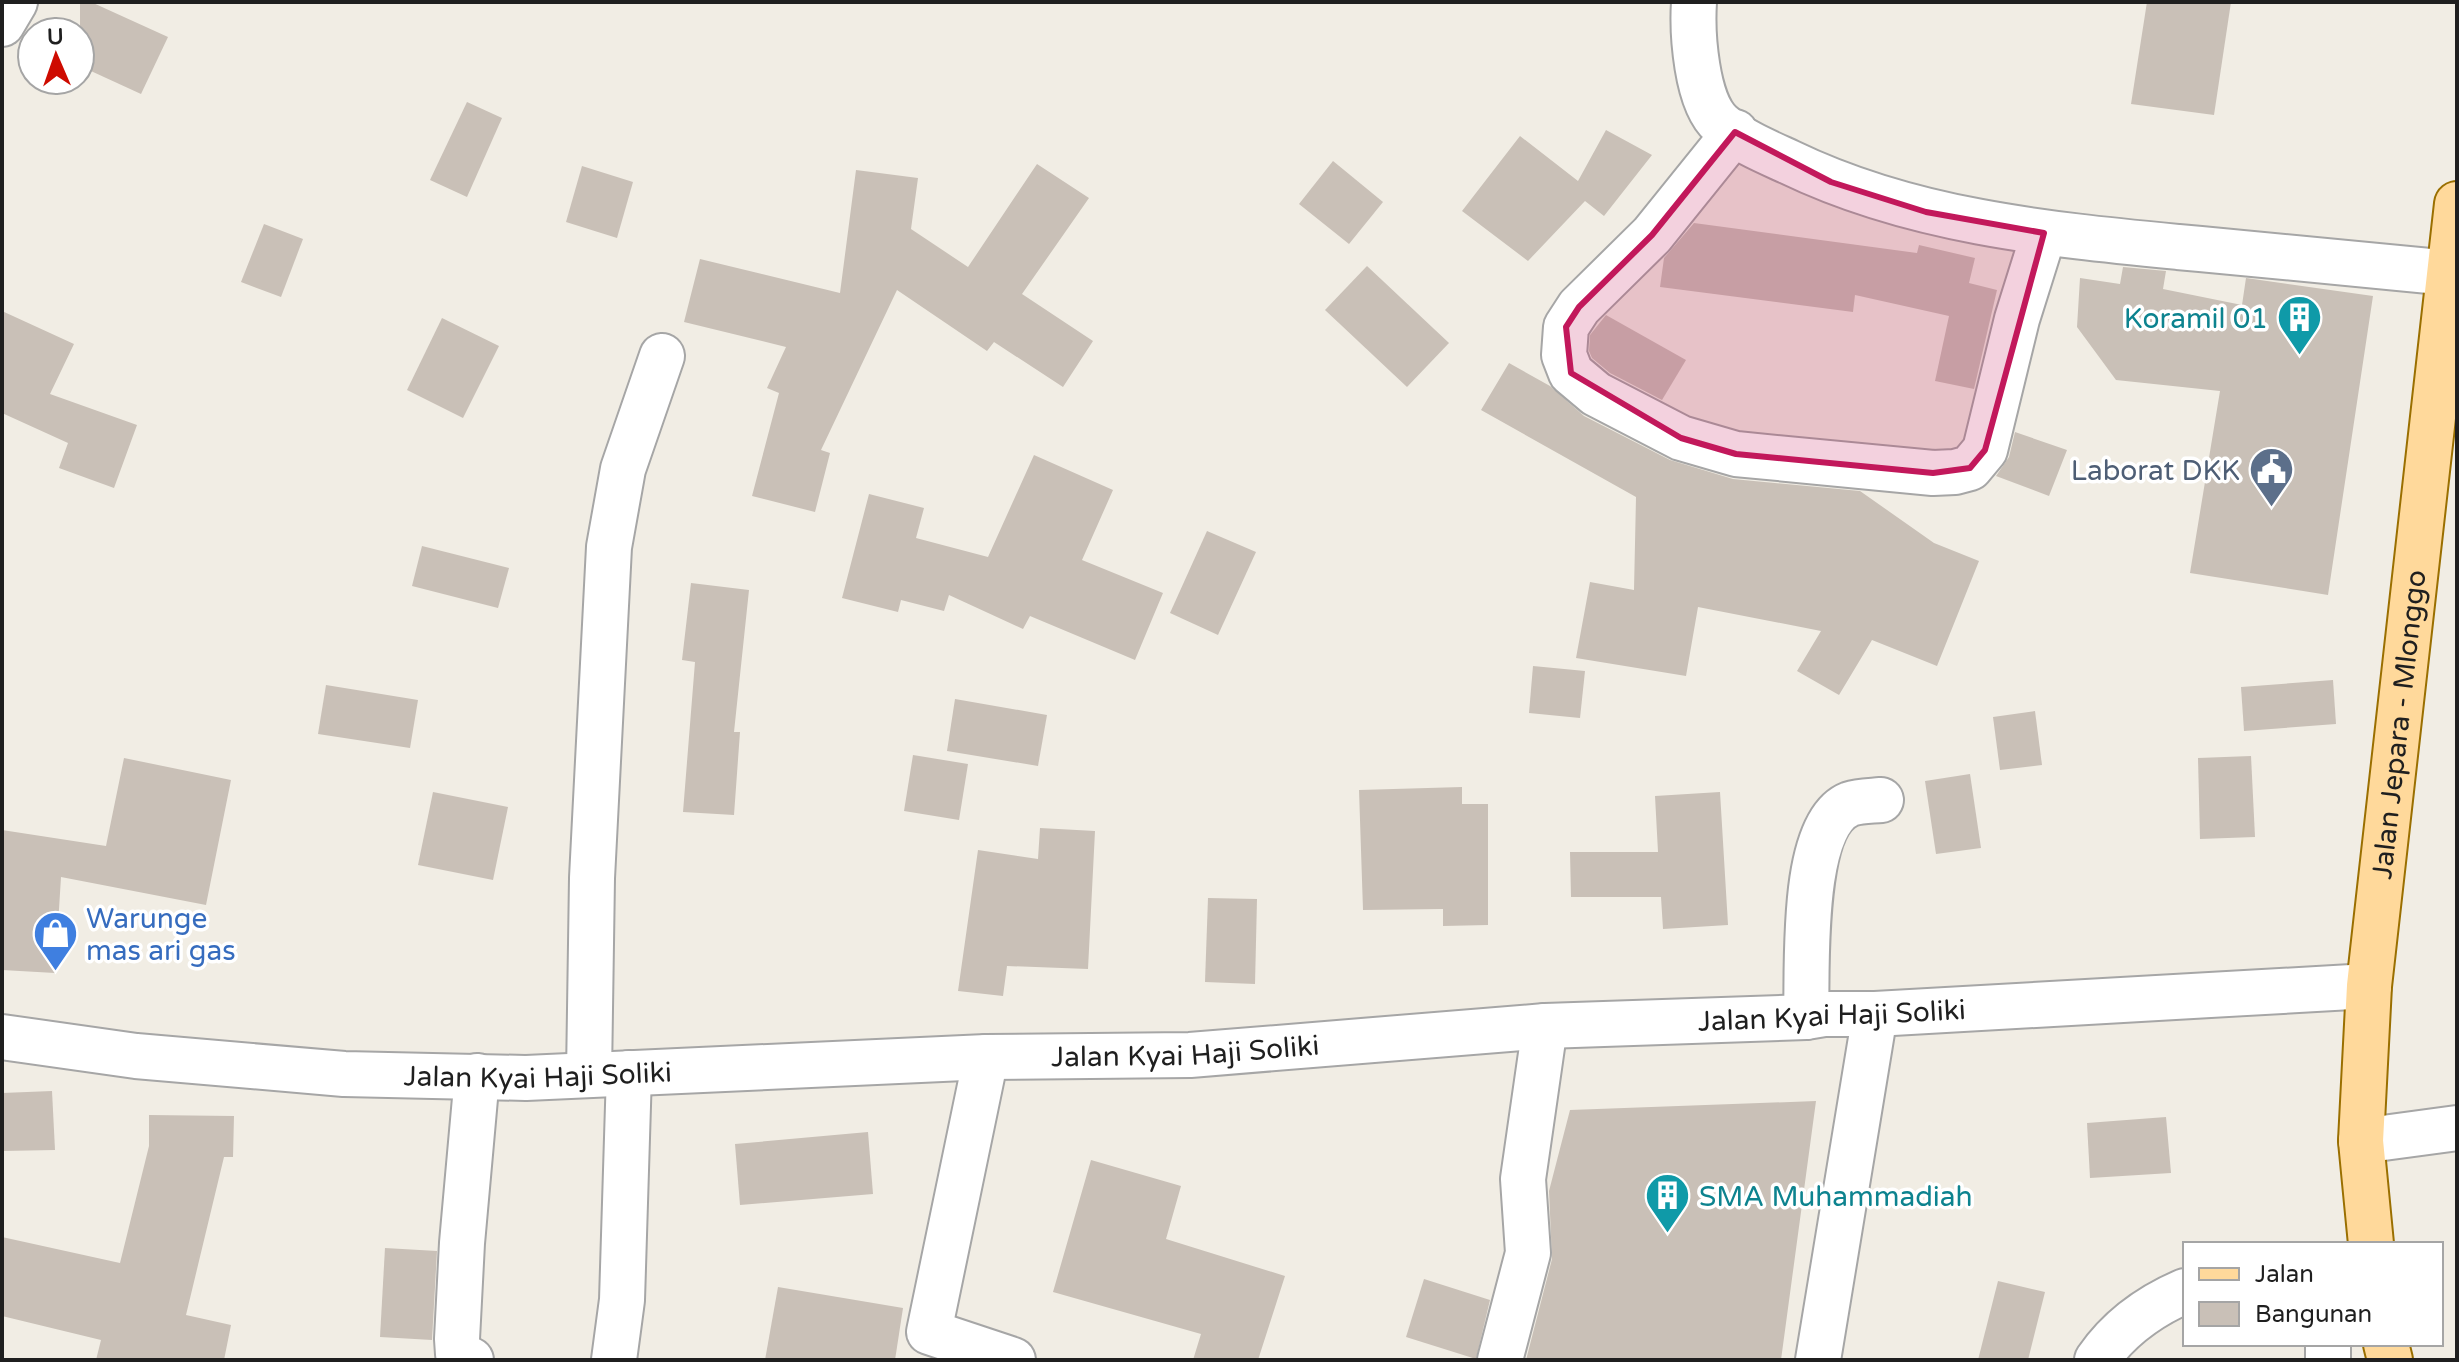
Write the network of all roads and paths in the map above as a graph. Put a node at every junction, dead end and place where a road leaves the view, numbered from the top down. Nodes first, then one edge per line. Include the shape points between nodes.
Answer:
1 (15, 2) edge
2 (1694, 2) edge
3 (2, 24) edge
4 (1735, 132) junction
5 (2457, 204) edge
6 (2044, 233) junction
7 (2450, 273) junction
8 (662, 356) dead end
9 (1881, 800) dead end
10 (2369, 986) junction
11 (1875, 1014) junction
12 (1806, 1017) junction
13 (1545, 1026) junction
14 (2, 1037) edge
15 (986, 1057) junction
16 (609, 1074) junction
17 (477, 1076) junction
18 (2457, 1128) edge
19 (2361, 1141) junction
20 (2371, 1242) edge
21 (2183, 1292) edge
22 (925, 1346) edge
23 (471, 1360) edge
24 (614, 1360) edge
25 (1013, 1360) edge
26 (1500, 1360) edge
27 (1818, 1360) edge
28 (2097, 1360) edge

1 - 3 street
2 - 4 street via 1702,89 1720,123
4 - 6 street via 1845,187 1926,212
4 - 6 street via 1652,235 1579,307 1566,327 1564,355 1571,373 1596,394 1681,438 1736,454 1933,473 1970,468 1985,450
5 - 7 main road, Jalan Jepara - Mlonggo
6 - 7 street
7 - 10 main road, Jalan Jepara - Mlonggo
8 - 16 street via 623,469 609,547 592,878
9 - 12 street via 1848,805 1831,821 1818,848 1810,893
10 - 11 street, Jalan Kyai Haji Soliki
10 - 19 main road, Jalan Jepara - Mlonggo
11 - 12 street, Jalan Kyai Haji Soliki
11 - 27 street
12 - 13 street, Jalan Kyai Haji Soliki
13 - 15 street, Jalan Kyai Haji Soliki via 1190,1055
13 - 26 street via 1523,1179 1528,1253
14 - 17 street, Jalan Kyai Haji Soliki via 136,1056 329,1073
15 - 16 street, Jalan Kyai Haji Soliki
15 - 22 street
16 - 17 street, Jalan Kyai Haji Soliki
16 - 24 street via 622,1300
17 - 23 street via 457,1339 458,1354
18 - 19 street
19 - 20 main road, Jalan Jepara - Mlonggo
21 - 28 street via 2127,1326
22 - 25 street

